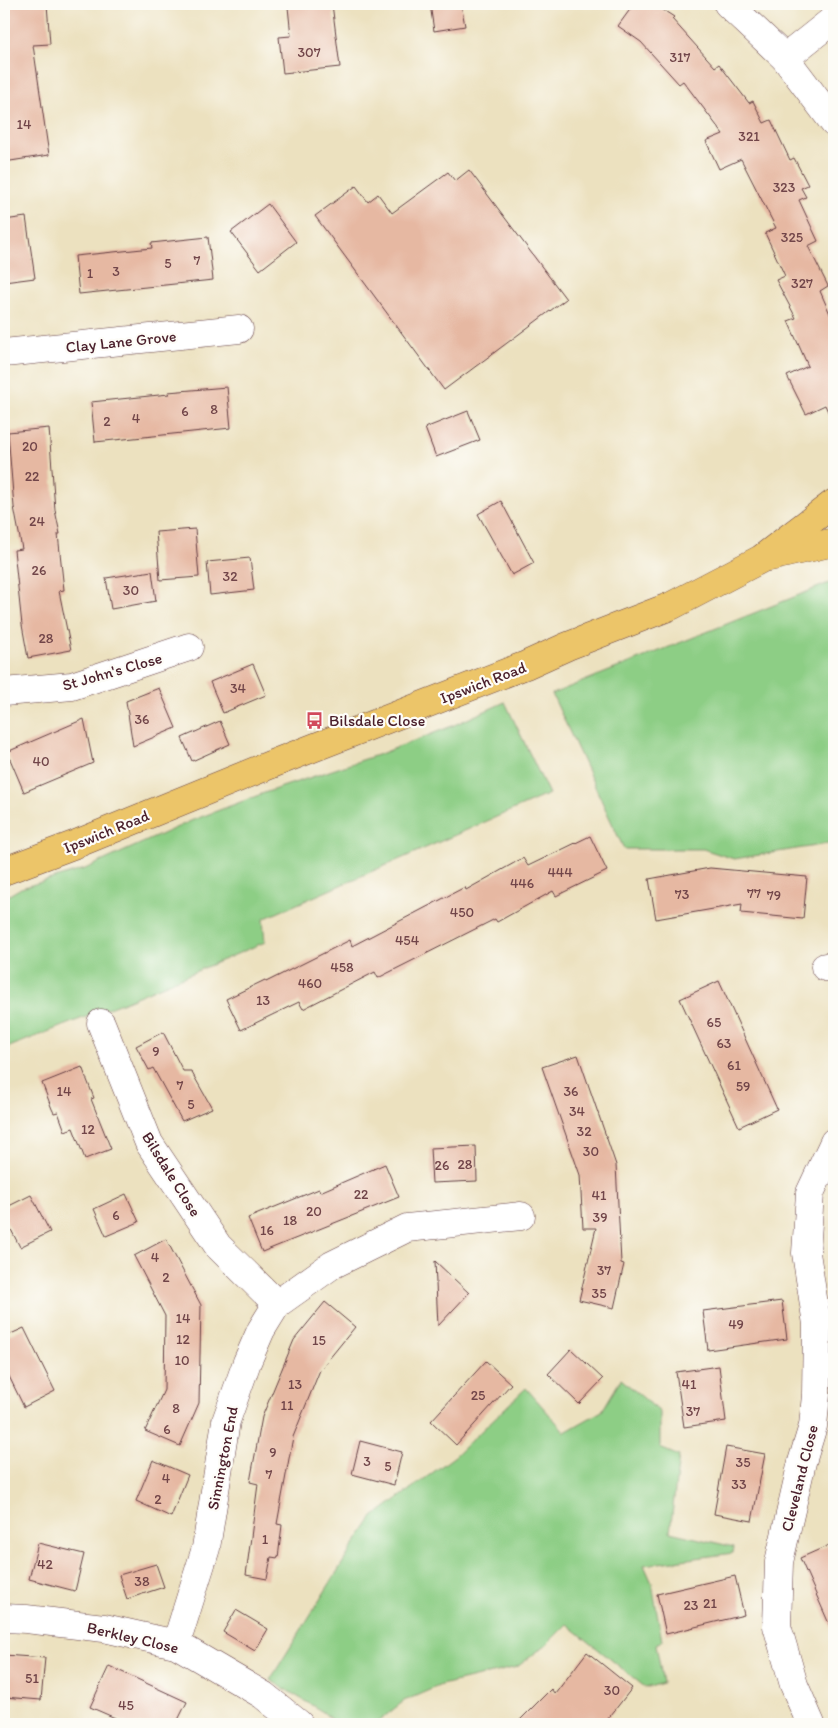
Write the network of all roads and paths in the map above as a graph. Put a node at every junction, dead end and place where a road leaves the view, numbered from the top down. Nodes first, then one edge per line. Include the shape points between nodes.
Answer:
1 (728, 4) edge
2 (834, 19) edge
3 (786, 58) junction
4 (834, 123) edge
5 (239, 329) dead end
6 (4, 353) edge
7 (834, 503) edge
8 (834, 542) edge
9 (761, 559) junction
10 (189, 647) dead end
11 (4, 692) edge
12 (4, 871) edge
13 (101, 1023) dead end
14 (834, 1142) edge
15 (521, 1216) dead end
16 (276, 1304) junction
17 (4, 1618) edge
18 (176, 1644) junction
19 (299, 1724) edge
20 (812, 1724) edge

1 - 3 street
2 - 3 street
3 - 4 street
5 - 6 street, Clay Lane Grove
7 - 9 main road, Ipswich Road
8 - 9 main road, Ipswich Road
9 - 12 main road, Ipswich Road via 671,606 526,666
10 - 11 street, St John's Close via 72,686
13 - 16 street, Bilsdale Close via 150,1143 218,1246
14 - 20 street, Cleveland Close via 810,1193 806,1253 817,1324 814,1418 779,1562 777,1626 794,1686
15 - 16 street, Sinnington End via 407,1228 332,1265
16 - 18 street, Sinnington End via 247,1362 226,1421 206,1548
17 - 18 street, Berkley Close via 104,1628
18 - 19 street, Berkley Close via 263,1695

